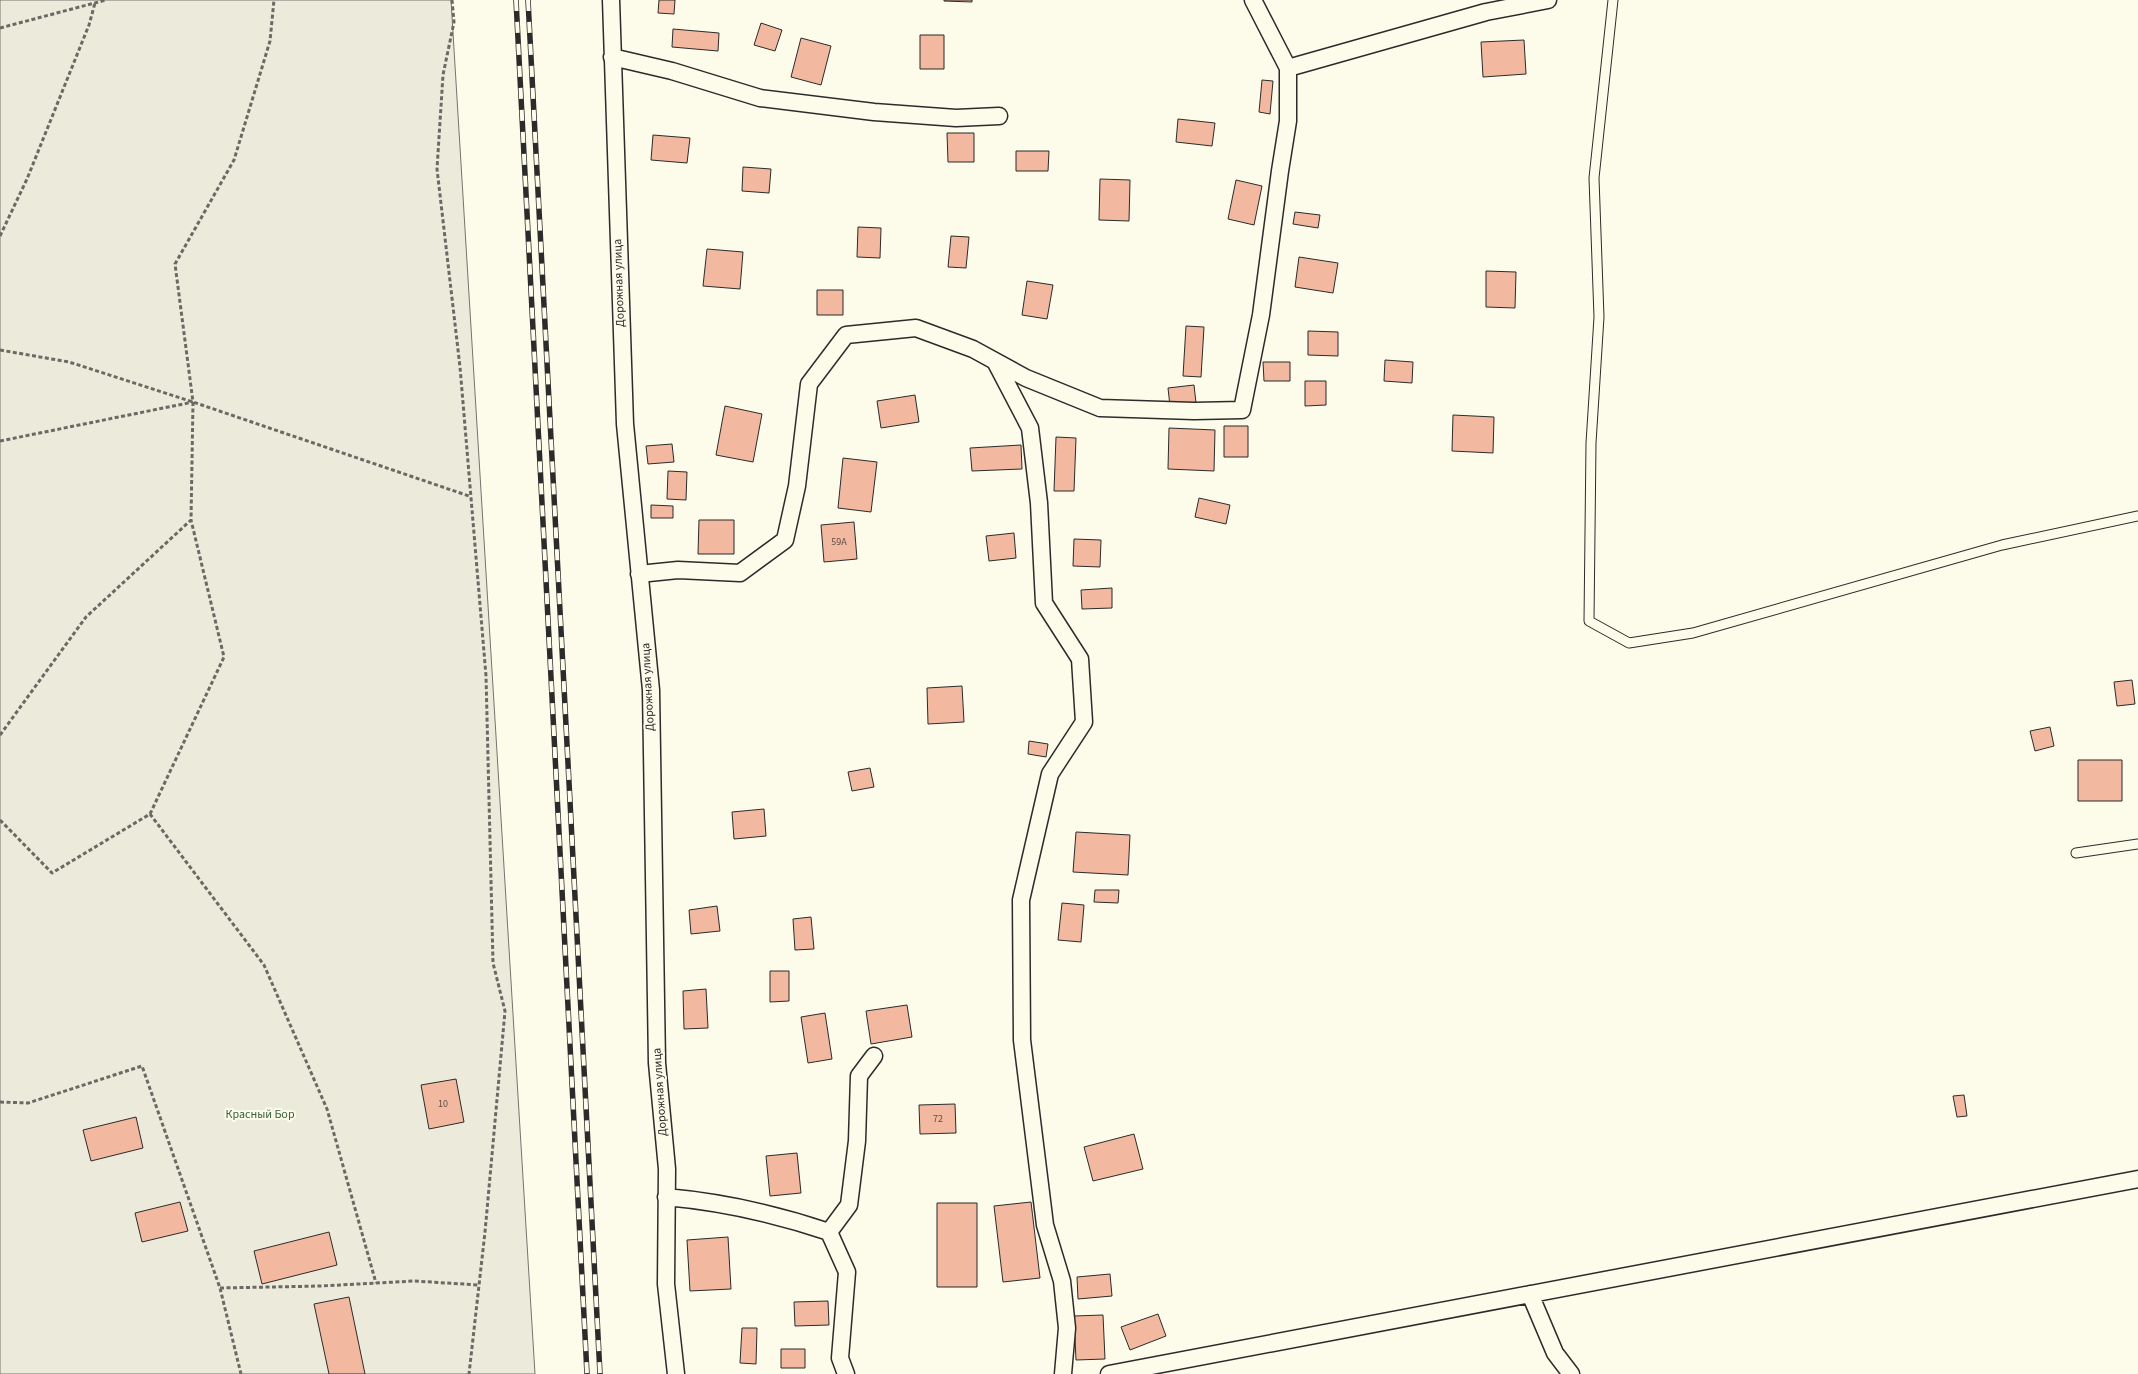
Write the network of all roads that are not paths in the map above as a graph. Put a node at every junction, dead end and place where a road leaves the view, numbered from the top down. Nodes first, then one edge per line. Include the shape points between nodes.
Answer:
1 (610, 0) edge
2 (1253, 0) edge
3 (1548, 0) edge
4 (1613, 0) edge
5 (612, 57) junction
6 (1288, 68) junction
7 (999, 116) dead end
8 (995, 361) junction
9 (2138, 516) edge
10 (639, 574) junction
11 (2138, 844) edge
12 (2076, 853) dead end
13 (874, 1056) dead end
14 (2138, 1178) edge
15 (666, 1197) junction
16 (829, 1232) junction
17 (1530, 1294) junction
18 (676, 1374) edge
19 (846, 1374) edge
20 (1063, 1374) edge
21 (1109, 1374) edge
22 (1571, 1374) edge

1 - 5 street, Дорожная улица
2 - 6 street
3 - 6 street via 1486,12
4 - 9 lane via 1594,178 1599,317 1591,443 1588,621 1629,644 1693,633 2002,545
5 - 7 street via 672,71 760,98 883,113 956,118
5 - 10 street, Дорожная улица via 625,424
6 - 8 street via 1288,121 1261,315 1242,410 1100,408 1026,378
8 - 10 street via 973,349 916,328 846,335 809,384 797,486 784,540 740,573 678,570
8 - 20 street via 1030,428 1039,503 1044,603 1080,659 1084,722 1050,774 1021,900 1022,1040 1045,1225 1062,1281 1067,1328
10 - 15 street, Дорожная улица via 650,690 657,1064 667,1169
11 - 12 lane
13 - 16 street via 859,1076 857,1141 849,1205
14 - 17 street
15 - 16 street via 712,1201
15 - 18 street, Дорожная улица via 666,1284
16 - 19 street via 846,1272 840,1358
17 - 21 street
17 - 22 street via 1555,1353

